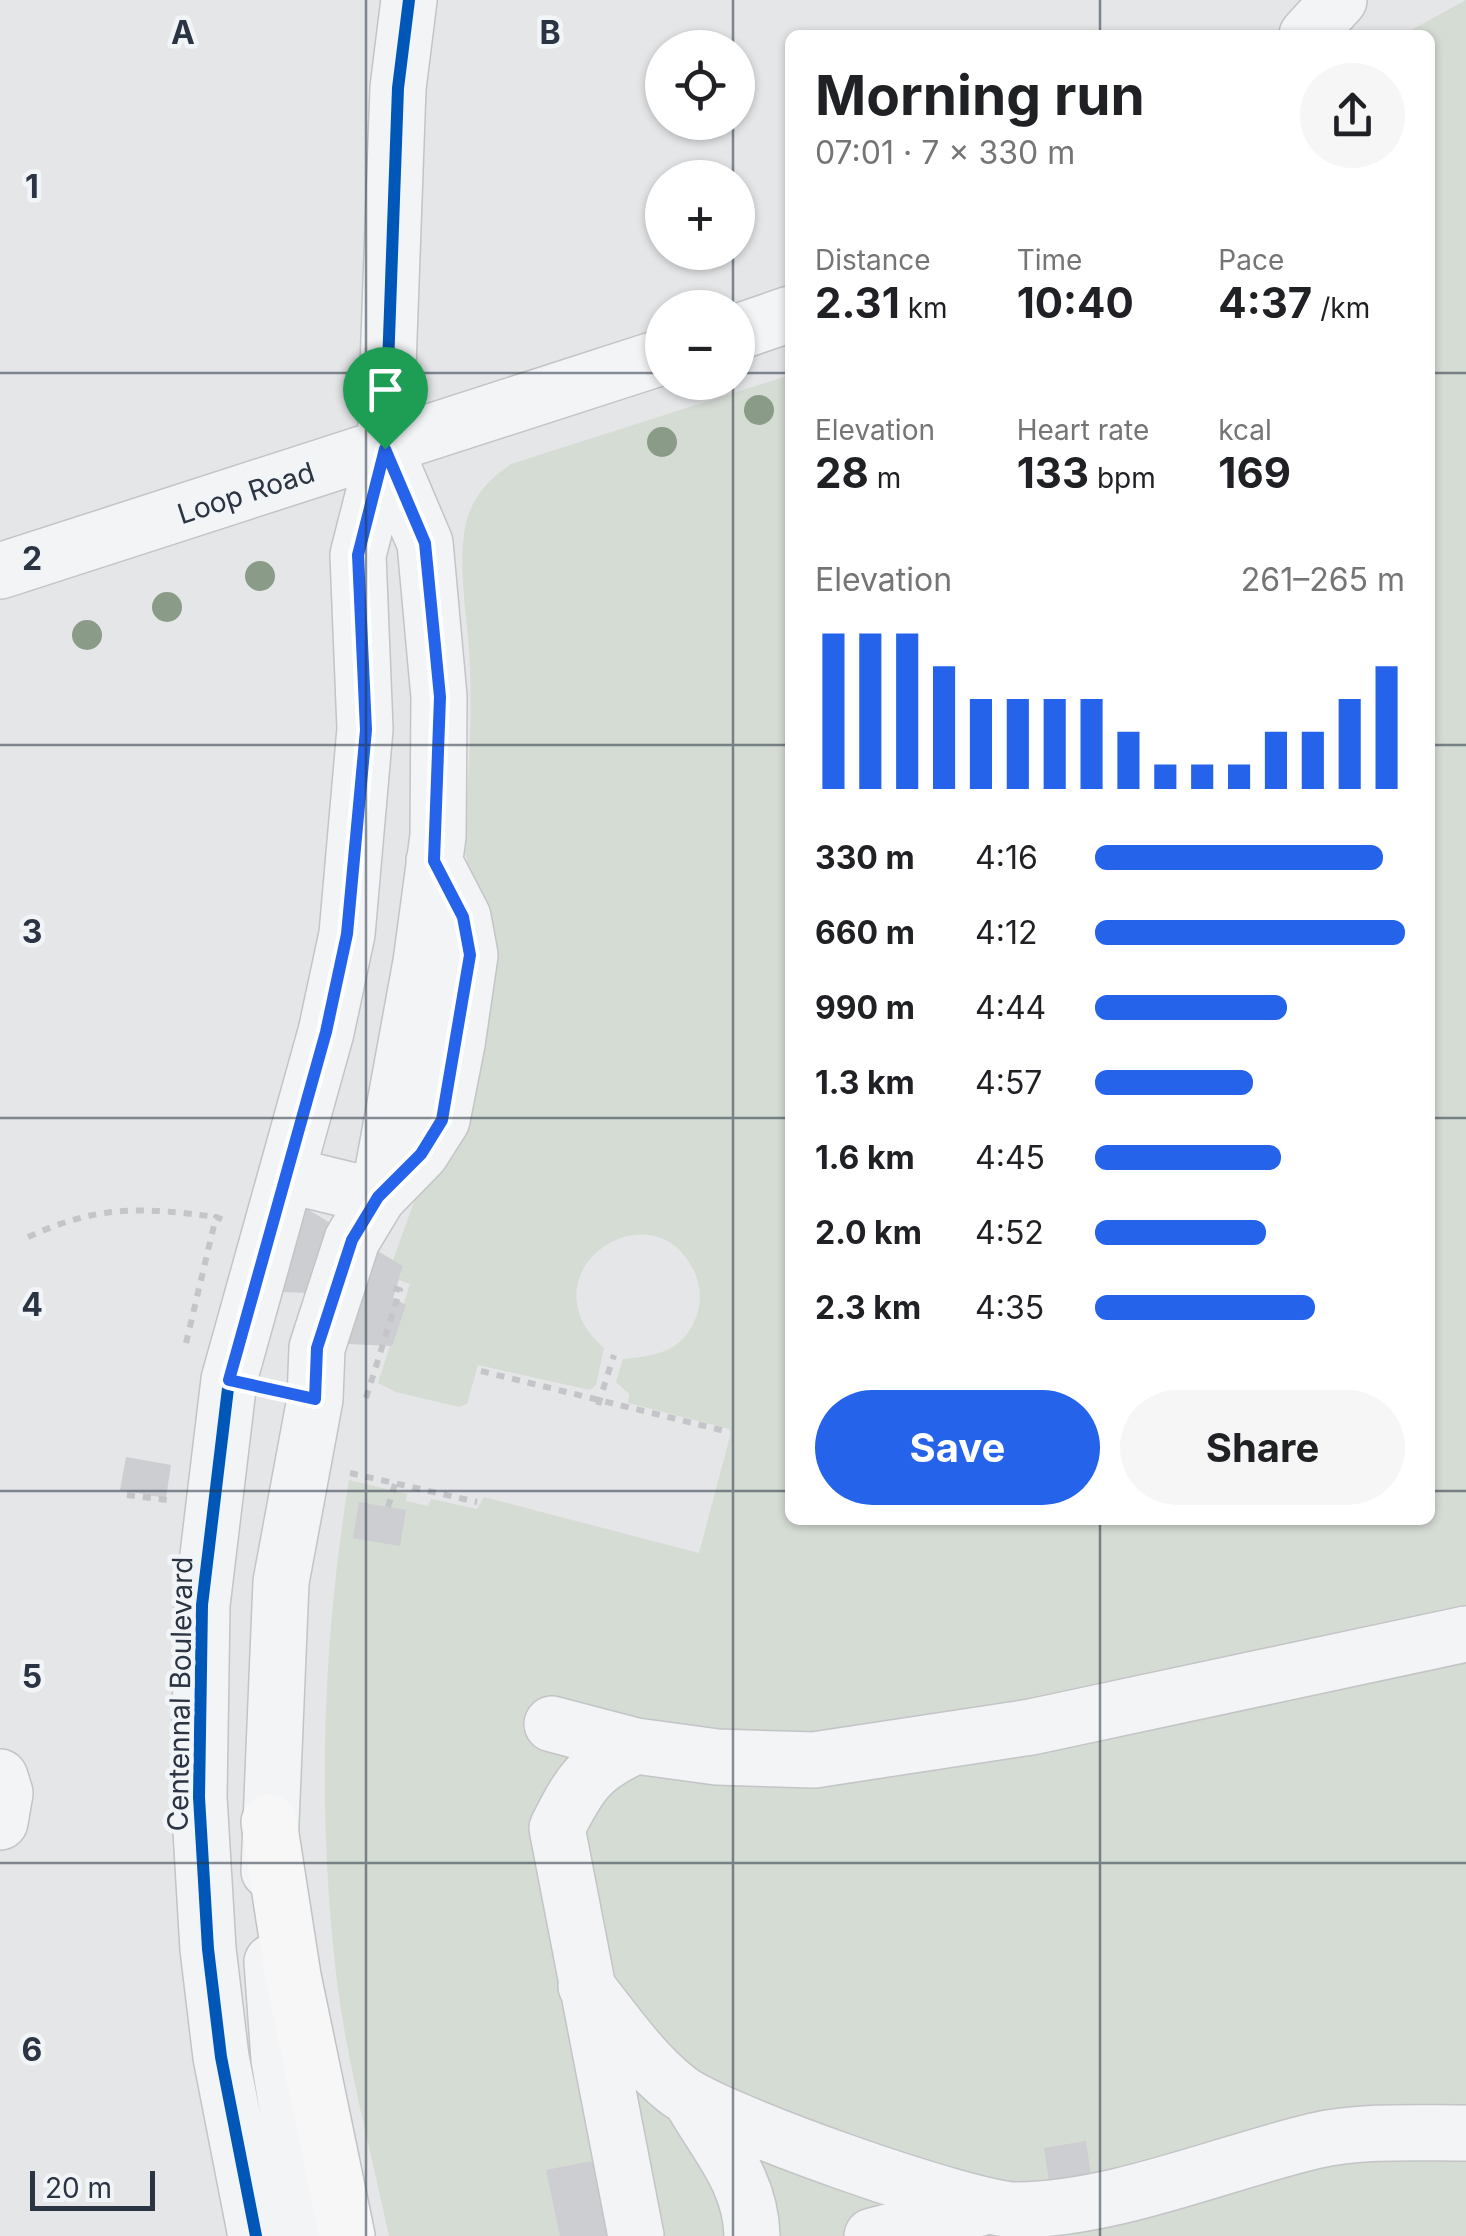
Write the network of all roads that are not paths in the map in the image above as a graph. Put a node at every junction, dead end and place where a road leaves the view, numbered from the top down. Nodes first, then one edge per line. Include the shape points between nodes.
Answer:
1 (409, 0) edge
2 (1339, 0) edge
3 (1312, 30) edge
4 (785, 316) edge
5 (755, 326) edge
6 (645, 363) edge
7 (385, 449) junction
8 (0, 570) edge
9 (287, 1175) junction
10 (378, 1197) junction
11 (229, 1380) junction
12 (315, 1399) junction
13 (1466, 1634) edge
14 (552, 1724) dead end
15 (636, 1746) junction
16 (0, 1776) edge
17 (0, 1822) edge
18 (268, 1822) junction
19 (586, 1986) junction
20 (689, 2097) junction
21 (1466, 2133) edge
22 (990, 2205) junction
23 (256, 2236) edge
24 (308, 2236) edge
25 (346, 2236) edge
26 (636, 2236) edge
27 (752, 2236) edge
28 (872, 2236) edge

1 - 7 street via 398,88
2 - 3 street
4 - 5 street
6 - 7 street, Loop Road
7 - 8 street, Loop Road
7 - 9 street, Centennal Boulevard via 358,555 366,730 350,916
7 - 10 street via 425,543 440,697 434,861
9 - 10 street
9 - 11 street, Centennal Boulevard
10 - 12 street via 382,1247 374,1282 348,1358
11 - 12 street
11 - 23 street, Centennal Boulevard via 202,1605 199,1797 221,2057
12 - 18 street via 281,1582
13 - 15 street via 1032,1727 814,1760 717,1758
14 - 15 street
15 - 19 street via 600,1761 576,1789 557,1828
16 - 17 street
18 - 24 street via 279,2059
18 - 25 main road
19 - 20 street via 628,2039
19 - 26 street
20 - 22 street via 742,2124
20 - 27 street via 738,2172
21 - 22 street via 1318,2140 1077,2202 1016,2210
22 - 28 street

